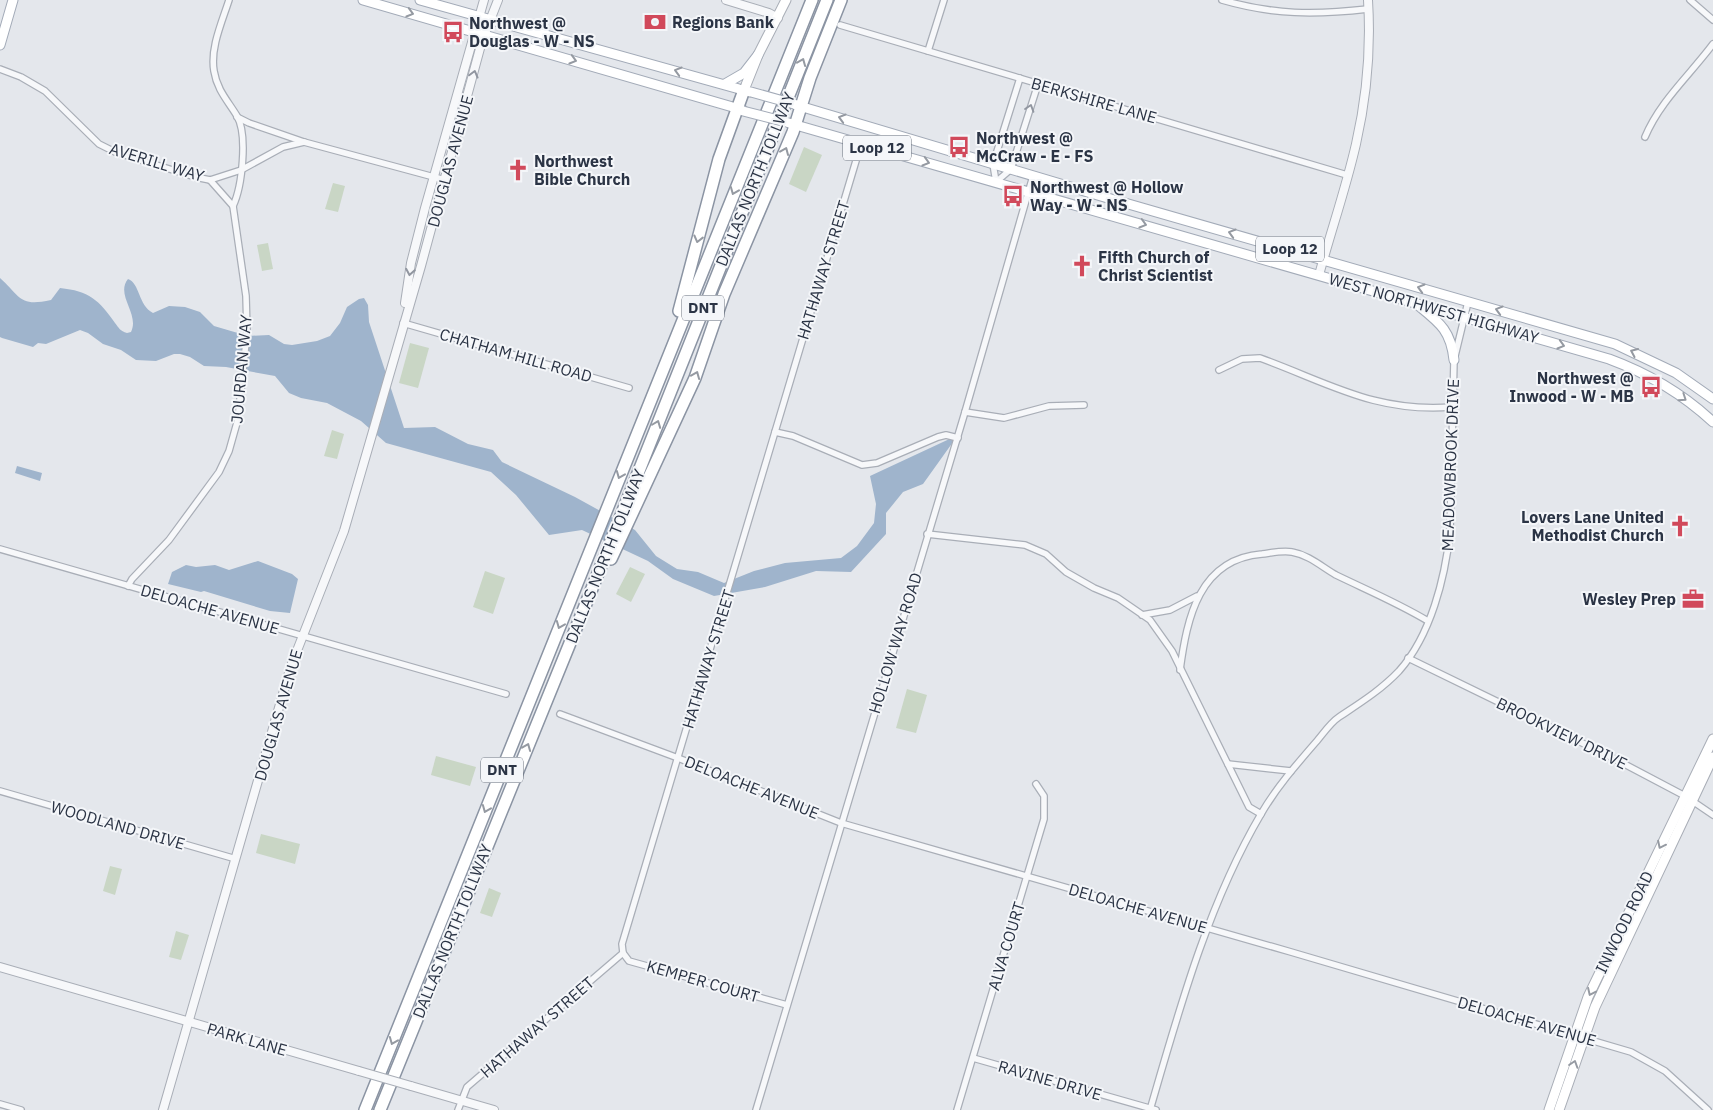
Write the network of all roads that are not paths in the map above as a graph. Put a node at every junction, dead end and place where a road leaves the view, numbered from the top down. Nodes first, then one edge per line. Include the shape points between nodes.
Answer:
1 (13, 0) edge
2 (229, 0) edge
3 (363, 0) edge
4 (420, 0) edge
5 (484, 0) edge
6 (498, 0) edge
7 (726, 0) edge
8 (786, 0) edge
9 (812, 0) edge
10 (827, 0) edge
11 (841, 0) edge
12 (944, 0) edge
13 (1222, 0) edge
14 (1368, 0) edge
15 (1690, 0) edge
16 (1368, 9) junction
17 (479, 16) junction
18 (778, 18) junction
19 (491, 20) junction
20 (1713, 20) edge
21 (840, 26) dead end
22 (521, 28) junction
23 (476, 32) junction
24 (485, 34) junction
25 (516, 43) junction
26 (1713, 44) edge
27 (0, 45) edge
28 (928, 51) junction
29 (758, 54) junction
30 (0, 69) edge
31 (1020, 78) junction
32 (725, 84) junction
33 (1038, 84) junction
34 (748, 91) junction
35 (797, 105) junction
36 (740, 109) junction
37 (237, 117) junction
38 (791, 124) junction
39 (1644, 136) dead end
40 (304, 142) junction
41 (861, 144) junction
42 (993, 164) junction
43 (241, 170) junction
44 (1010, 170) junction
45 (1347, 174) junction
46 (1033, 176) junction
47 (435, 177) junction
48 (210, 180) junction
49 (445, 180) junction
50 (996, 182) junction
51 (1029, 191) junction
52 (233, 206) junction
53 (417, 242) junction
54 (427, 244) junction
55 (1323, 259) junction
56 (1318, 275) junction
57 (1468, 302) junction
58 (1414, 303) junction
59 (1463, 317) junction
60 (403, 323) junction
61 (1615, 344) junction
62 (668, 353) junction
63 (1609, 359) junction
64 (1454, 360) junction
65 (1219, 370) dead end
66 (628, 388) dead end
67 (1713, 399) edge
68 (1084, 405) dead end
69 (1452, 407) junction
70 (965, 412) junction
71 (1713, 422) edge
72 (776, 432) junction
73 (958, 438) junction
74 (927, 534) junction
75 (0, 549) edge
76 (128, 586) junction
77 (1199, 595) junction
78 (1142, 615) junction
79 (582, 616) junction
80 (1428, 621) junction
81 (302, 635) junction
82 (1408, 658) junction
83 (1180, 670) junction
84 (506, 694) dead end
85 (560, 714) dead end
86 (1713, 739) edge
87 (1713, 757) edge
88 (678, 758) junction
89 (1228, 764) junction
90 (1291, 771) junction
91 (1036, 784) dead end
92 (0, 791) edge
93 (1689, 798) junction
94 (1261, 814) junction
95 (1713, 815) edge
96 (841, 823) junction
97 (236, 859) junction
98 (1028, 876) junction
99 (1208, 928) junction
100 (623, 953) junction
101 (0, 967) edge
102 (787, 1005) junction
103 (188, 1022) junction
104 (1578, 1035) junction
105 (973, 1058) junction
106 (460, 1100) junction
107 (0, 1104) edge
108 (1152, 1109) edge
109 (21, 1110) edge
110 (163, 1110) edge
111 (365, 1110) edge
112 (380, 1110) edge
113 (458, 1110) edge
114 (494, 1110) edge
115 (756, 1110) edge
116 (957, 1110) edge
117 (1550, 1110) edge
118 (1559, 1110) edge
119 (1708, 1110) edge

1 - 27 main road
2 - 37 street, JOURDAN WAY via 217,39 214,71 225,101
3 -> 23 main road, WEST NORTHWEST HIGHWAY / Loop 12
4 - 17 main road, WEST NORTHWEST HIGHWAY / Loop 12
5 - 17 street, DOUGLAS AVENUE
6 - 19 street, DOUGLAS AVENUE
7 - 18 street
8 - 18 main road
9 -> 62 highway, DALLAS NORTH TOLLWAY / DNT
79 -> 10 highway, DALLAS NORTH TOLLWAY / DNT
11 - 35 highway
12 - 28 street
13 - 16 street via 1280,13
14 - 16 street
15 - 20 street
16 - 45 street via 1365,98
17 - 19 main road, WEST NORTHWEST HIGHWAY / Loop 12
17 - 23 street, DOUGLAS AVENUE
18 - 29 main road
19 - 22 main road, WEST NORTHWEST HIGHWAY / Loop 12
19 - 24 street, DOUGLAS AVENUE
21 - 28 street, BERKSHIRE LANE
22 - 25 main road
32 -> 22 main road, WEST NORTHWEST HIGHWAY / Loop 12
23 - 24 main road, WEST NORTHWEST HIGHWAY / Loop 12
23 - 47 street, DOUGLAS AVENUE
24 - 25 main road, WEST NORTHWEST HIGHWAY / Loop 12
49 -> 24 street, DOUGLAS AVENUE
25 -> 36 main road, WEST NORTHWEST HIGHWAY / Loop 12
26 - 39 street via 1694,71 1661,106
28 - 31 street, BERKSHIRE LANE
29 - 32 main road via 744,73
29 - 34 main road
30 - 48 street, AVERILL WAY via 45,91 99,144 115,152
31 - 33 street, BERKSHIRE LANE
31 - 42 street
32 - 34 main road, WEST NORTHWEST HIGHWAY / Loop 12
44 -> 33 street
33 - 45 street, BERKSHIRE LANE
34 - 35 main road, WEST NORTHWEST HIGHWAY / Loop 12, bridge
34 - 36 highway
35 - 38 highway
42 -> 35 main road, WEST NORTHWEST HIGHWAY / Loop 12
36 - 38 main road, WEST NORTHWEST HIGHWAY / Loop 12, bridge
36 -> 62 highway via 716,167
37 - 40 street
37 - 43 street, JOURDAN WAY via 242,131
38 - 41 main road, WEST NORTHWEST HIGHWAY / Loop 12
79 -> 38 highway via 626,531 692,386
40 - 43 street, AVERILL WAY via 283,147
40 - 47 street
41 -> 50 main road, WEST NORTHWEST HIGHWAY / Loop 12
41 - 72 street, HATHAWAY STREET
42 - 44 main road, WEST NORTHWEST HIGHWAY / Loop 12
42 - 50 street
43 - 48 street, AVERILL WAY
43 - 52 street, JOURDAN WAY via 240,188
44 - 46 main road, WEST NORTHWEST HIGHWAY / Loop 12
44 - 50 street
45 - 55 street
46 - 51 street, HOLLOW WAY ROAD
55 -> 46 main road, WEST NORTHWEST HIGHWAY / Loop 12
47 - 49 street
47 - 53 street, DOUGLAS AVENUE
48 - 52 street
49 - 54 street, DOUGLAS AVENUE
50 - 51 main road, WEST NORTHWEST HIGHWAY / Loop 12
51 -> 56 main road, WEST NORTHWEST HIGHWAY / Loop 12
51 - 70 street, HOLLOW WAY ROAD
52 - 76 street, JOURDAN WAY via 246,296 247,332 238,419 224,463 170,540
53 - 54 street
53 -> 60 street, DOUGLAS AVENUE via 408,279
54 - 60 street, DOUGLAS AVENUE
55 - 56 street
57 -> 55 main road, WEST NORTHWEST HIGHWAY / Loop 12
56 - 58 main road, WEST NORTHWEST HIGHWAY / Loop 12
57 - 59 street, MEADOWBROOK DRIVE
61 -> 57 main road, WEST NORTHWEST HIGHWAY / Loop 12
58 - 59 main road, WEST NORTHWEST HIGHWAY / Loop 12
58 - 64 main road via 1443,327 1452,345
59 -> 63 main road, WEST NORTHWEST HIGHWAY / Loop 12
59 - 64 street, MEADOWBROOK DRIVE
60 - 66 street, CHATHAM HILL ROAD
60 - 81 street, DOUGLAS AVENUE via 344,531
61 - 63 main road
67 -> 61 main road, WEST NORTHWEST HIGHWAY / Loop 12 via 1676,373
62 -> 111 highway, DALLAS NORTH TOLLWAY / DNT
63 -> 71 main road, WEST NORTHWEST HIGHWAY / Loop 12 via 1669,388
64 - 69 street, MEADOWBROOK DRIVE
65 - 69 street via 1242,359 1260,358 1379,403 1423,409
68 - 70 street via 1049,406 1004,418
69 - 80 street, MEADOWBROOK DRIVE via 1450,532 1442,582
70 - 73 street, HOLLOW WAY ROAD
72 - 73 street via 862,465 876,463 938,437
72 - 88 street, HATHAWAY STREET
73 - 74 street, HOLLOW WAY ROAD
74 - 78 street via 1025,546 1046,554 1066,572 1118,598
74 - 96 street, HOLLOW WAY ROAD
75 - 76 street, DELOACHE AVENUE
76 - 81 street, DELOACHE AVENUE
77 - 78 street via 1170,610
77 - 80 street via 1209,579 1248,555 1292,552
77 - 83 street via 1187,628
78 - 83 street via 1165,638
112 -> 79 highway, DALLAS NORTH TOLLWAY / DNT
80 - 82 street, MEADOWBROOK DRIVE
81 - 84 street, DELOACHE AVENUE
81 - 97 street, DOUGLAS AVENUE
82 - 90 street, MEADOWBROOK DRIVE via 1399,671 1369,698 1338,718
82 - 93 street, BROOKVIEW DRIVE via 1611,756
83 - 89 street
85 - 88 street, DELOACHE AVENUE
86 - 93 main road, INWOOD ROAD
87 - 93 main road, INWOOD ROAD
88 - 96 street, DELOACHE AVENUE
88 - 100 street, HATHAWAY STREET via 622,944
89 - 90 street
89 - 94 street via 1249,807
90 - 94 street, MEADOWBROOK DRIVE
91 - 98 street, ALVA COURT via 1044,796 1045,805
92 - 97 street, WOODLAND DRIVE
93 - 95 street, BROOKVIEW DRIVE
93 - 104 main road, INWOOD ROAD
94 - 99 street, MEADOWBROOK DRIVE
96 - 98 street, DELOACHE AVENUE
96 - 102 street, HOLLOW WAY ROAD
97 - 103 street, DOUGLAS AVENUE
98 - 99 street, DELOACHE AVENUE
98 - 105 street, ALVA COURT
99 - 104 street, DELOACHE AVENUE
99 - 108 street, MEADOWBROOK DRIVE via 1183,1000
100 - 102 street, KEMPER COURT via 630,961
100 - 106 street, HATHAWAY STREET via 467,1087
101 - 103 street, PARK LANE
102 - 115 street, HOLLOW WAY ROAD
103 - 106 street, PARK LANE, bridge
103 - 110 street, DOUGLAS AVENUE
104 - 117 main road, INWOOD ROAD
118 -> 104 main road, INWOOD ROAD
104 - 119 street, DELOACHE AVENUE via 1649,1061 1665,1071
105 - 108 street, RAVINE DRIVE
105 - 116 street, ALVA COURT
106 - 113 street, HATHAWAY STREET
106 - 114 street, PARK LANE
107 - 109 street

